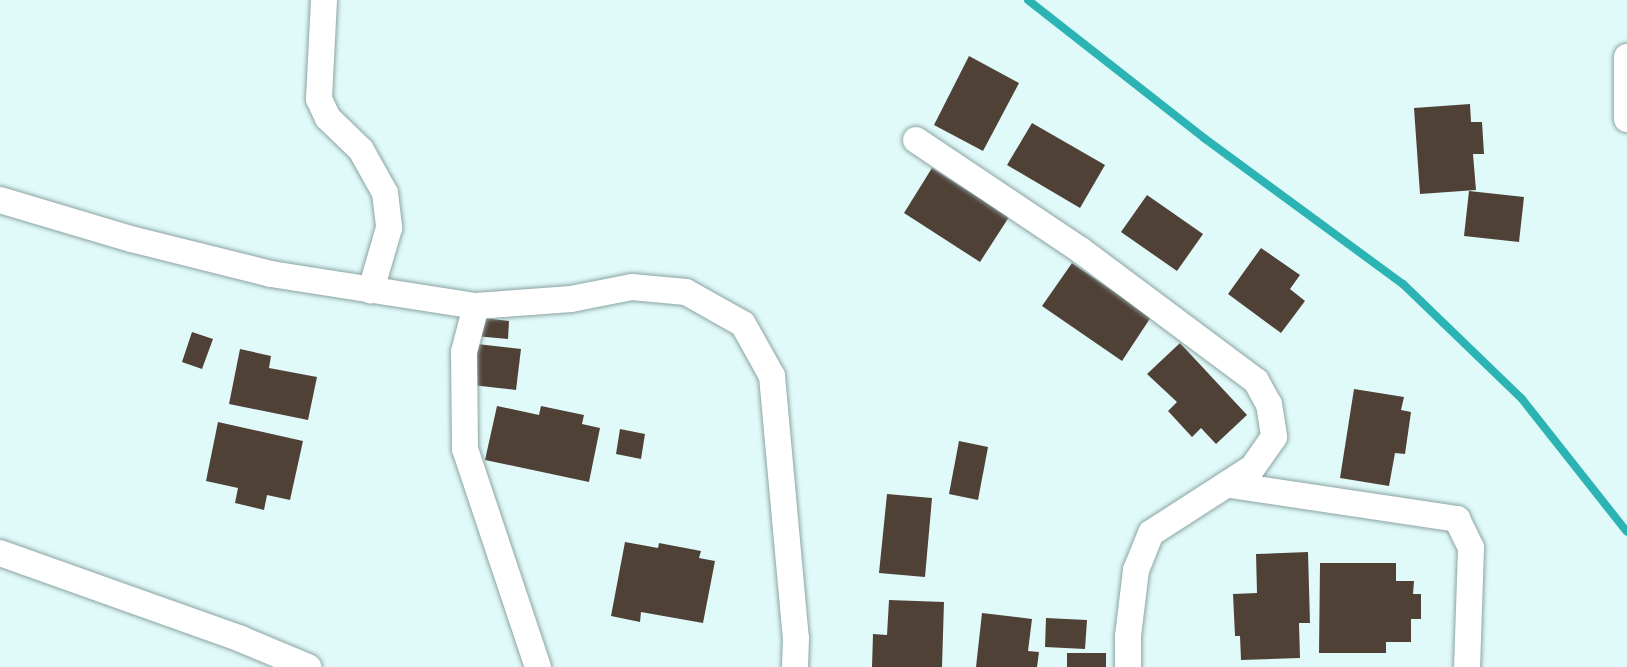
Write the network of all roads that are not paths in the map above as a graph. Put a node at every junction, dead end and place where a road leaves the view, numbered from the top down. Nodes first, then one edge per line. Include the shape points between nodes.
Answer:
1 (324, 0) edge
2 (1627, 57) edge
3 (1627, 119) edge
4 (916, 140) dead end
5 (0, 200) edge
6 (372, 290) junction
7 (476, 306) junction
8 (1230, 485) junction
9 (0, 553) edge
10 (309, 667) edge
11 (538, 667) edge
12 (794, 667) edge
13 (1128, 667) edge
14 (1467, 667) edge

1 - 6 street via 319,99 328,118 360,150 385,193 389,228
2 - 3 street
4 - 8 street via 1079,248 1256,381 1269,404 1274,437 1252,468
5 - 6 street via 271,274
6 - 7 street
7 - 11 street via 464,352 465,449
7 - 12 street via 570,299 632,287 686,292 743,324 772,376 796,638
8 - 13 street via 1152,533 1136,570
8 - 14 street via 1457,519 1471,548
9 - 10 street

